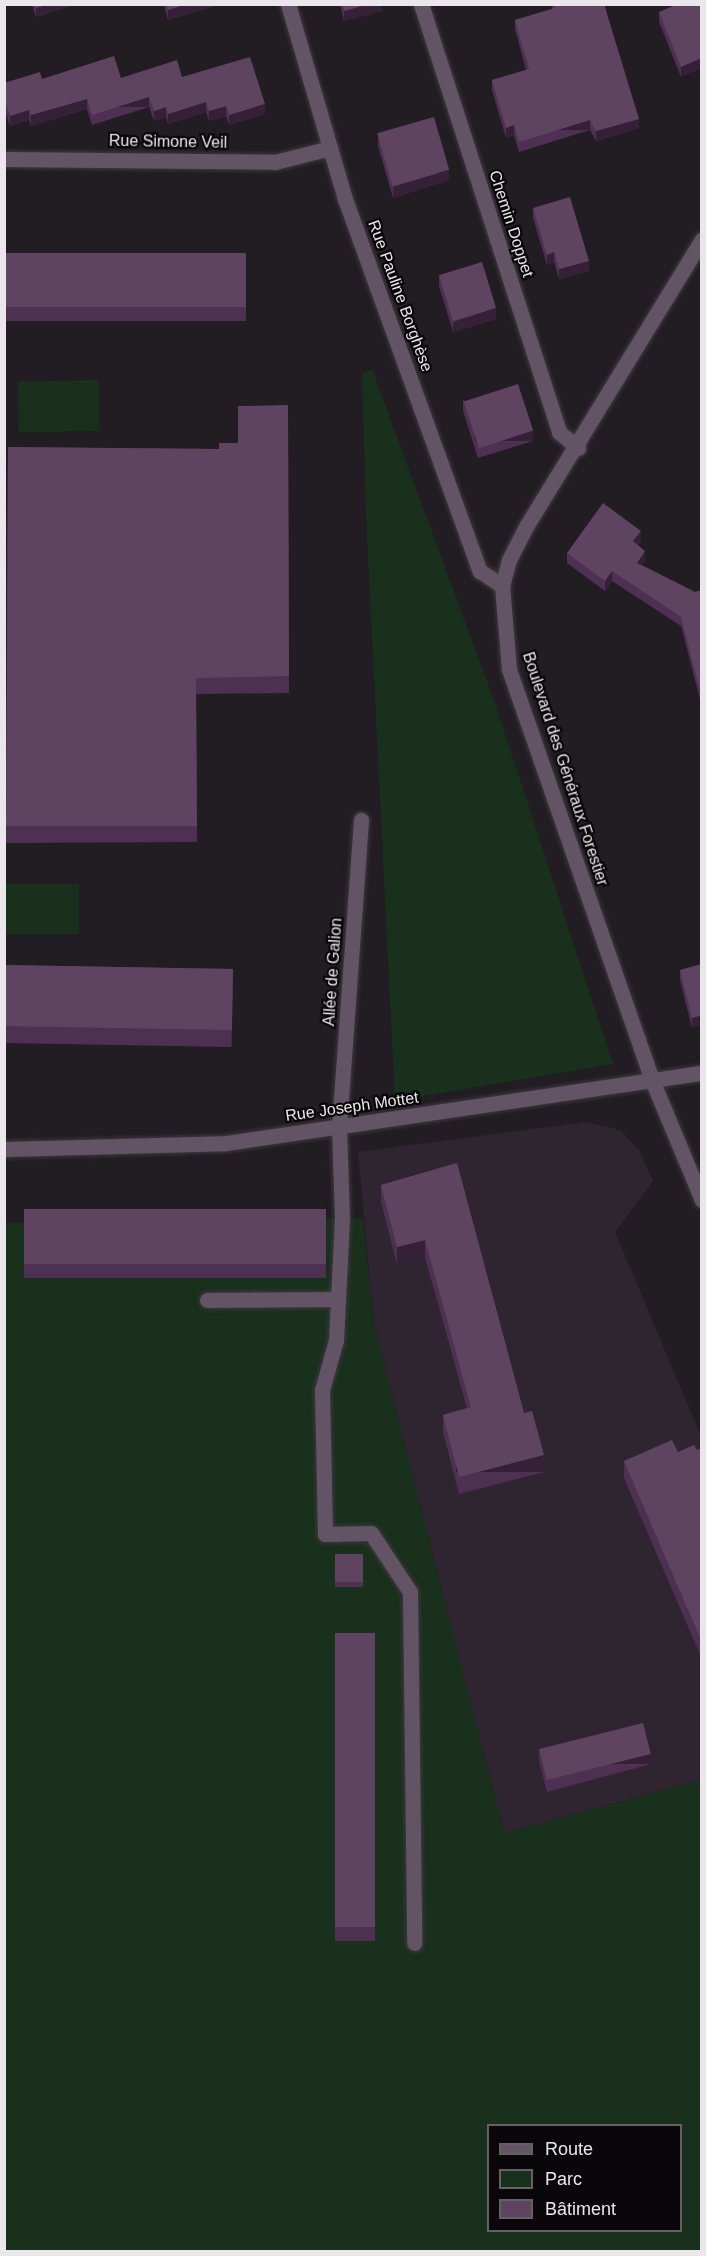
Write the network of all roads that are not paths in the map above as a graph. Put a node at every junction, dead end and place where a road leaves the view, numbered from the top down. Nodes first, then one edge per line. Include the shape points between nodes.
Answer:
1 (288, 4) edge
2 (421, 4) edge
3 (330, 148) junction
4 (4, 159) edge
5 (702, 240) edge
6 (578, 448) junction
7 (502, 586) junction
8 (362, 820) dead end
9 (702, 1073) edge
10 (652, 1080) junction
11 (339, 1127) junction
12 (4, 1149) edge
13 (702, 1200) edge
14 (338, 1299) junction
15 (207, 1300) dead end
16 (414, 1943) dead end

1 - 3 street, Rue Pauline Borghèse
2 - 6 street, Chemin Doppet via 559,432
3 - 4 street, Rue Simone Veil via 275,162
3 - 7 street, Rue Pauline Borghèse via 480,571
5 - 6 street, Boulevard des Généraux Forestier
6 - 7 street, Boulevard des Généraux Forestier via 527,525 509,560
7 - 10 street, Boulevard des Généraux Forestier via 509,669
8 - 11 street, Allée de Galion
9 - 10 street, Rue Joseph Mottet
10 - 11 street, Rue Joseph Mottet
10 - 13 street, Boulevard des Généraux Forestier
11 - 12 street, Rue Joseph Mottet via 226,1143
11 - 14 street, Allée de Galion via 342,1218
14 - 15 street
14 - 16 street, Allée de Galion via 336,1340 322,1390 326,1533 371,1533 410,1592

